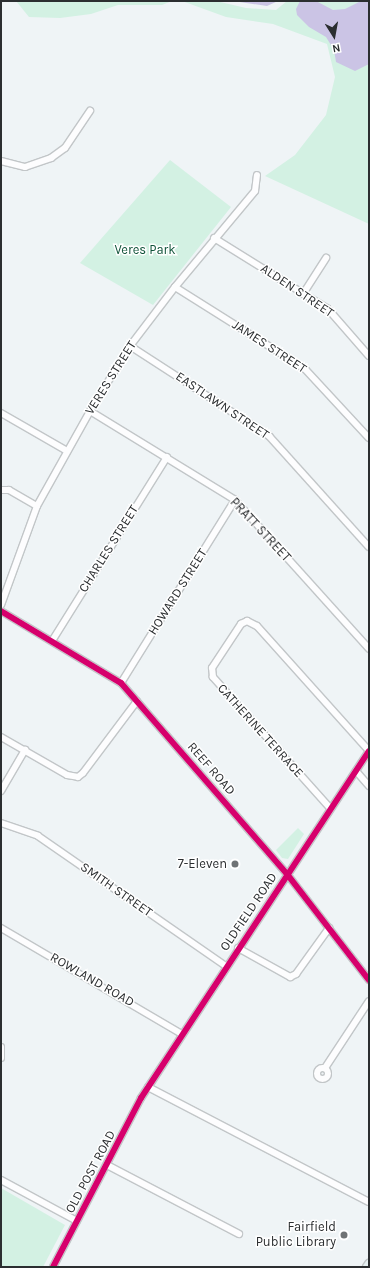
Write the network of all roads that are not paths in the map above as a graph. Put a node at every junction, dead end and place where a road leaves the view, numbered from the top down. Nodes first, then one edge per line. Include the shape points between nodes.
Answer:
1 (90, 112) dead end
2 (1, 161) edge
3 (257, 175) dead end
4 (214, 238) junction
5 (326, 258) dead end
6 (175, 287) junction
7 (303, 294) junction
8 (130, 346) junction
9 (369, 356) edge
10 (90, 411) junction
11 (1, 413) edge
12 (369, 438) edge
13 (67, 451) junction
14 (167, 457) junction
15 (1, 490) edge
16 (235, 500) junction
17 (37, 506) junction
18 (369, 548) edge
19 (1, 605) edge
20 (1, 611) edge
21 (52, 641) junction
22 (369, 649) edge
23 (121, 683) junction
24 (137, 701) junction
25 (1, 737) edge
26 (25, 750) junction
27 (369, 751) edge
28 (356, 771) junction
29 (369, 786) edge
30 (1, 790) edge
31 (330, 808) junction
32 (1, 823) edge
33 (287, 874) junction
34 (1, 928) edge
35 (328, 928) junction
36 (238, 948) junction
37 (226, 966) junction
38 (369, 980) edge
39 (369, 1001) edge
40 (182, 1034) junction
41 (1, 1047) edge
42 (1, 1058) edge
43 (325, 1068) dead end
44 (148, 1086) junction
45 (107, 1166) junction
46 (1, 1180) edge
47 (369, 1202) edge
48 (77, 1221) junction
49 (239, 1234) dead end
50 (369, 1264) edge
51 (53, 1267) edge
52 (368, 1267) edge

1 - 2 street via 65,148 51,158 25,167
3 - 4 street, VERES STREET via 255,191
4 - 6 street, VERES STREET
4 - 7 street, ALDEN STREET
5 - 7 street
6 - 8 street, VERES STREET
6 - 12 street, JAMES STREET via 305,369
7 - 9 street, ALDEN STREET via 328,309
8 - 10 street, VERES STREET
8 - 18 street, EASTLAWN STREET via 269,436
10 - 13 street, VERES STREET
10 - 14 street, PRATT STREET
11 - 13 street
13 - 17 street, VERES STREET
14 - 16 street, PRATT STREET
14 - 21 street, CHARLES STREET
15 - 17 street via 9,490
16 - 22 street, PRATT STREET
16 - 23 street, HOWARD STREET
17 - 19 street, VERES STREET
20 - 21 street, REEF ROAD
21 - 23 street, REEF ROAD
23 - 24 street, REEF ROAD
24 - 26 street via 78,777 66,776
24 - 33 street, REEF ROAD
25 - 26 street
26 - 30 street
27 - 28 street, OLDFIELD ROAD
27 - 31 street, CATHERINE TERRACE via 257,626 247,621 241,624 212,668 212,677
28 - 29 street
28 - 31 street, OLDFIELD ROAD
31 - 33 street, OLDFIELD ROAD
32 - 37 street, SMITH STREET via 38,836
33 - 35 street, REEF ROAD
33 - 36 street, OLDFIELD ROAD
34 - 40 street, ROWLAND ROAD
35 - 36 street via 296,974 290,977
35 - 38 street, REEF ROAD
36 - 37 street, OLDFIELD ROAD
37 - 40 street, OLDFIELD ROAD
39 - 43 street
40 - 44 street, OLDFIELD ROAD
41 - 42 street
44 - 45 street, OLD POST ROAD
44 - 47 street
45 - 48 street, OLD POST ROAD
45 - 49 street
46 - 48 street
48 - 51 street, OLD POST ROAD
50 - 52 main road

